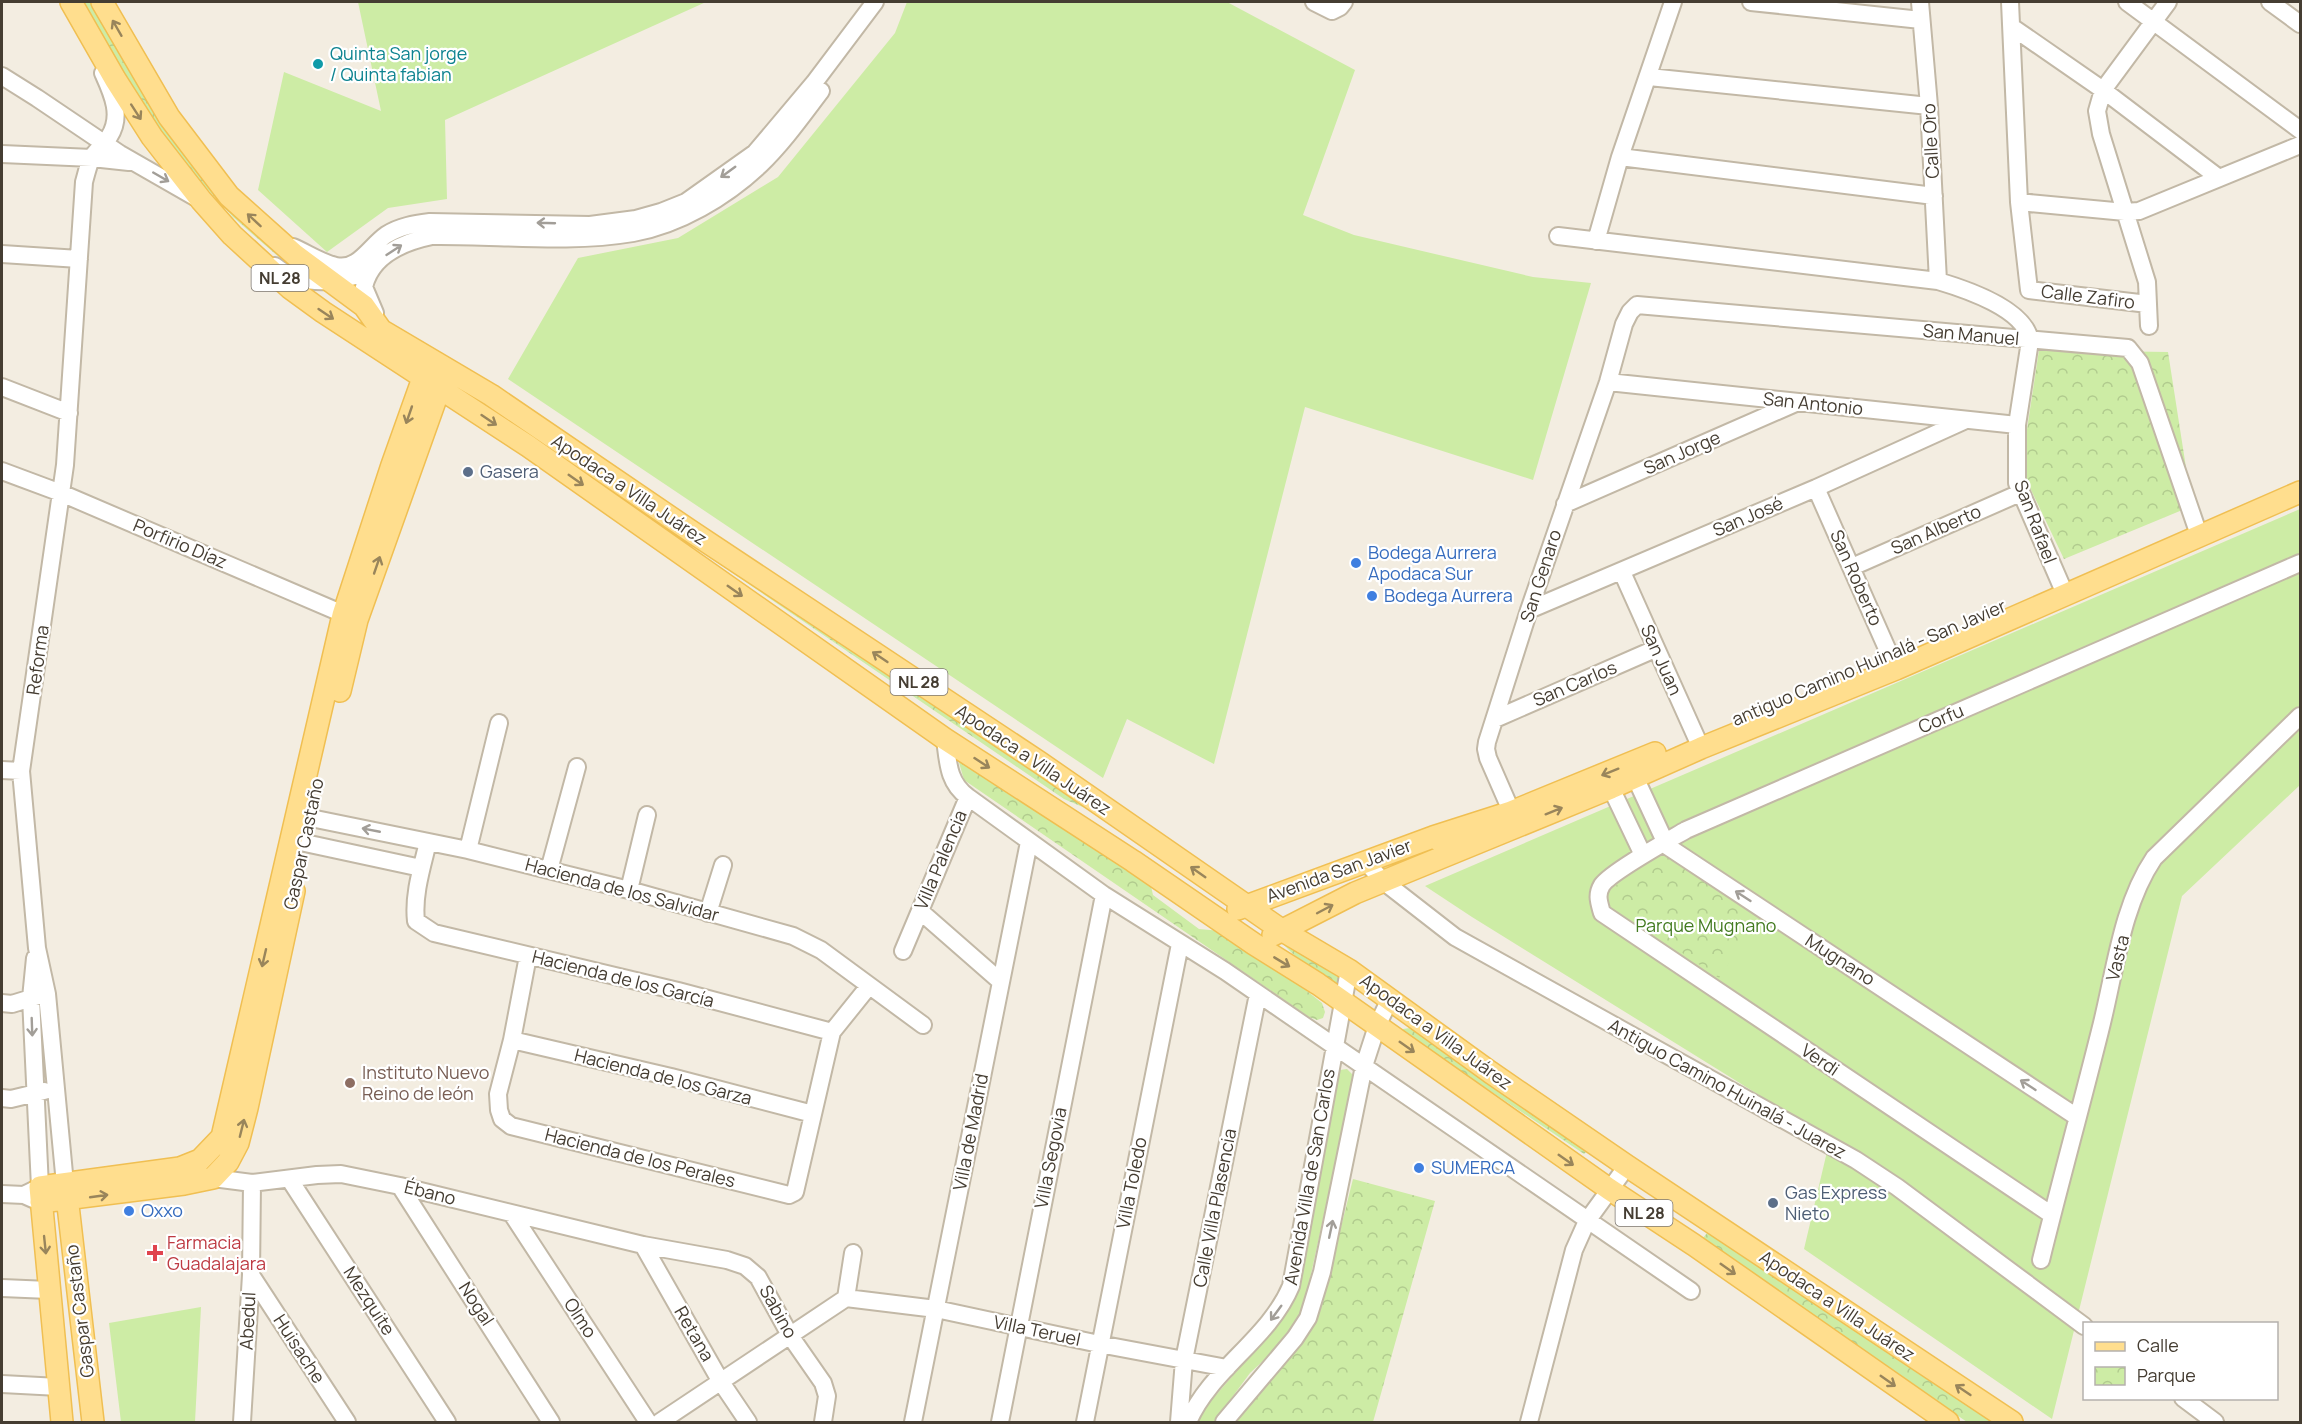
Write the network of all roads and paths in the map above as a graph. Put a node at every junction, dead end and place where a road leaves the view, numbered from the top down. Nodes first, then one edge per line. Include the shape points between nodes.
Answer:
1 (71, 2) edge
2 (102, 2) edge
3 (875, 2) edge
4 (887, 2) edge
5 (1314, 2) edge
6 (1344, 2) edge
7 (1673, 2) edge
8 (1751, 2) edge
9 (1920, 2) edge
10 (2010, 2) edge
11 (2127, 2) edge
12 (2168, 2) edge
13 (2270, 2) edge
14 (1921, 20) junction
15 (2154, 22) junction
16 (2301, 24) edge
17 (2012, 27) junction
18 (95, 44) junction
19 (2, 76) edge
20 (1649, 77) junction
21 (2103, 90) junction
22 (1929, 106) junction
23 (2301, 130) edge
24 (2301, 145) edge
25 (97, 153) junction
26 (2, 154) edge
27 (1620, 157) junction
28 (2219, 178) junction
29 (1934, 196) junction
30 (201, 200) junction
31 (2019, 202) junction
32 (2125, 212) junction
33 (229, 231) junction
34 (1558, 236) dead end
35 (278, 241) junction
36 (1596, 242) junction
37 (2, 254) edge
38 (79, 259) junction
39 (371, 268) junction
40 (328, 281) junction
41 (1938, 281) junction
42 (2148, 304) junction
43 (1624, 324) joint
44 (2149, 326) dead end
45 (385, 333) junction
46 (2030, 341) junction
47 (434, 373) junction
48 (1608, 382) junction
49 (2, 387) edge
50 (1798, 402) junction
51 (69, 413) junction
52 (1966, 420) junction
53 (2017, 425) junction
54 (2, 471) edge
55 (2301, 476) edge
56 (1816, 488) junction
57 (2301, 492) edge
58 (61, 493) junction
59 (2020, 493) junction
60 (1565, 504) junction
61 (2197, 529) junction
62 (2301, 562) edge
63 (1852, 567) junction
64 (1622, 572) junction
65 (2062, 588) junction
66 (1529, 610) junction
67 (350, 617) junction
68 (831, 624) junction
69 (816, 648) junction
70 (1655, 649) junction
71 (1893, 662) junction
72 (2301, 716) edge
73 (1495, 719) junction
74 (499, 723) dead end
75 (945, 739) junction
76 (1698, 742) junction
77 (577, 767) dead end
78 (2, 770) edge
79 (21, 771) junction
80 (1635, 777) junction
81 (1611, 788) junction
82 (968, 797) junction
83 (647, 815) dead end
84 (303, 817) junction
85 (1515, 819) junction
86 (1432, 837) junction
87 (298, 841) junction
88 (428, 842) junction
89 (1029, 842) junction
90 (1666, 843) junction
91 (468, 850) junction
92 (1462, 850) junction
93 (1643, 855) junction
94 (1365, 861) junction
95 (723, 864) dead end
96 (421, 868) junction
97 (549, 870) junction
98 (1383, 881) junction
99 (629, 890) junction
100 (1104, 895) junction
101 (1597, 898) joint
102 (1246, 905) junction
103 (920, 911) junction
104 (708, 913) junction
105 (1216, 918) junction
106 (1283, 931) junction
107 (1180, 944) junction
108 (1254, 944) junction
109 (903, 951) dead end
110 (528, 956) junction
111 (1349, 970) junction
112 (1000, 981) junction
113 (869, 986) junction
114 (1258, 994) junction
115 (39, 996) junction
116 (1390, 999) junction
117 (1342, 1001) junction
118 (2, 1004) edge
119 (923, 1025) dead end
120 (1377, 1026) junction
121 (832, 1032) junction
122 (512, 1040) junction
123 (1334, 1046) junction
124 (1364, 1066) junction
125 (56, 1088) junction
126 (34, 1094) junction
127 (2, 1098) edge
128 (813, 1114) junction
129 (2077, 1117) junction
130 (1627, 1166) junction
131 (213, 1178) junction
132 (290, 1180) junction
133 (252, 1183) junction
134 (400, 1186) junction
135 (1609, 1189) junction
136 (66, 1192) junction
137 (2, 1194) edge
138 (35, 1195) junction
139 (512, 1214) junction
140 (2052, 1215) junction
141 (1587, 1221) junction
142 (644, 1245) junction
143 (854, 1253) dead end
144 (2041, 1260) dead end
145 (1296, 1266) junction
146 (1322, 1272) junction
147 (251, 1275) junction
148 (2, 1288) edge
149 (49, 1290) junction
150 (1691, 1291) dead end
151 (846, 1298) junction
152 (936, 1309) junction
153 (2083, 1325) edge
154 (1019, 1327) junction
155 (791, 1337) junction
156 (1099, 1344) junction
157 (1184, 1360) junction
158 (1227, 1368) junction
159 (722, 1382) junction
160 (2, 1384) edge
161 (59, 1387) junction
162 (2186, 1400) edge
163 (62, 1422) edge
164 (93, 1422) edge
165 (243, 1422) edge
166 (347, 1422) edge
167 (447, 1422) edge
168 (551, 1422) edge
169 (648, 1422) edge
170 (660, 1422) edge
171 (748, 1422) edge
172 (823, 1422) edge
173 (913, 1422) edge
174 (1000, 1422) edge
175 (1085, 1422) edge
176 (1179, 1422) edge
177 (1188, 1422) edge
178 (1224, 1422) edge
179 (1529, 1422) edge
180 (1948, 1422) edge
181 (2012, 1422) edge
182 (2215, 1422) edge

1 - 18 main road, Apodaca a Villa Juárez / NL 28
35 -> 2 main road, Apodaca a Villa Juárez / NL 28 via 229,196 169,117
3 -> 35 street via 755,153 686,201 661,212 591,225 430,222 405,226 348,266 337,266
39 -> 4 street via 414,239 600,237 642,231 694,212 760,165
5 - 6 street via 1332,11
7 - 20 street
8 - 14 street
9 - 14 street, Calle Oro
10 - 17 street
11 - 15 street
12 - 15 street
13 - 16 street
14 - 22 street, Calle Oro
15 - 21 street
15 - 23 street
17 - 21 street
17 - 31 street
18 - 25 street, Reforma via 116,110 110,136
18 -> 30 main road, Apodaca a Villa Juárez / NL 28 via 152,137
19 - 25 street via 37,98
20 - 22 street
20 - 27 street
21 - 28 street
21 - 32 street via 2097,111 2101,134
22 - 29 street, Calle Oro
24 - 28 street
25 - 26 street
25 -> 30 street via 135,163
25 - 38 street, Reforma via 84,182
27 - 29 street
27 - 36 street
28 - 32 street via 2149,208
29 - 41 street, Calle Oro
30 - 33 main road, Apodaca a Villa Juárez / NL 28
31 - 32 street
31 - 42 street, Calle Zafiro via 2029,290
32 - 42 street via 2147,282
33 - 40 street via 281,271 297,279
33 -> 47 main road, Apodaca a Villa Juárez / NL 28 via 315,306
34 - 36 street
35 - 40 main road, Apodaca a Villa Juárez / NL 28
36 - 41 street
37 - 38 street
38 - 51 street, Reforma
39 - 40 street via 351,278
39 - 45 street via 364,287
40 - 45 main road, Apodaca a Villa Juárez / NL 28 via 364,306
41 - 46 street via 1979,295 2004,309 2024,325
42 - 44 street
43 - 46 street, San Manuel via 1633,307 1644,305
43 - 48 street, San Genaro
45 - 47 main road, Apodaca a Villa Juárez / NL 28
46 - 53 street, San Rafael
46 - 61 street, San Manuel via 2128,348 2140,363
47 - 67 main road, Gaspar Castaño
47 - 68 main road, Apodaca a Villa Juárez / NL 28 via 491,395
47 -> 69 main road, Apodaca a Villa Juárez / NL 28 via 568,475
48 - 50 street, San Antonio
48 - 60 street, San Genaro
49 - 51 street
50 - 52 street, San Antonio
50 - 60 street, San Jorge
51 - 58 street, Reforma
52 - 53 street, San Antonio
52 - 56 street, San José
53 - 59 street, San Rafael via 2016,477
54 - 58 street, Porfirio Díaz
55 - 61 main road
56 - 63 street, San Roberto
56 - 64 street, San José
57 - 61 main road
58 - 67 street, Porfirio Díaz
58 - 79 street, Reforma
59 - 63 street, San Alberto
59 - 65 street, San Rafael
60 - 66 street, San Genaro
61 - 65 main road
62 - 90 street, Corfu via 1686,830
63 - 71 street, San Roberto
64 - 66 street, San José
64 - 70 street, San Juan
65 - 71 main road
66 - 73 street, San Genaro
67 - 84 main road, Gaspar Castaño
68 - 69 main road
102 -> 68 main road, Apodaca a Villa Juárez / NL 28
69 - 75 main road, Apodaca a Villa Juárez / NL 28
70 - 73 street, San Carlos
70 - 76 street, San Juan
71 - 76 main road
72 - 129 street, Vasta via 2154,858 2141,877 2120,944
73 - 85 street, San Genaro via 1486,749
74 - 91 street
75 - 82 street, Villa Palencia via 951,775
75 -> 105 main road, Apodaca a Villa Juárez / NL 28
76 - 80 main road
76 -> 85 main road
77 - 97 street
78 - 79 street
79 - 115 street, Reforma via 37,948 32,975
80 - 81 main road
80 - 90 street, Mugnano
85 -> 81 main road
81 - 93 street
82 - 89 street
82 - 103 street, Villa Palencia
83 - 99 street
84 - 87 main road, Gaspar Castaño
88 -> 84 street, Hacienda de los Salvidar
85 - 86 main road
85 - 92 main road
86 - 92 main road, Avenida San Javier
86 - 94 main road, Avenida San Javier
87 - 96 street
131 -> 87 main road, Gaspar Castaño via 238,1143
87 -> 136 main road, Gaspar Castaño via 222,1137 200,1160 180,1168
88 - 91 street, Hacienda de los Salvidar
88 - 96 street
89 - 100 street
89 - 112 street, Villa de Madrid
90 - 93 street, Corfu
129 -> 90 street, Mugnano
91 - 97 street, Hacienda de los Salvidar
92 - 98 main road
93 - 101 street, Corfu via 1603,884
94 - 98 street, Antiguo Camino Huinalá - Juarez
94 - 102 main road, Avenida San Javier
95 - 104 street
96 - 110 street, Hacienda de los García via 416,921 434,933
97 - 99 street, Hacienda de los Salvidar
106 -> 98 main road
98 - 153 street, Antiguo Camino Huinalá - Juarez via 1470,946 1856,1160
99 - 104 street, Hacienda de los Salvidar
100 - 107 street
100 - 154 street, Villa Segovia
101 - 140 street, Verdi via 1602,913
102 - 105 main road, Avenida San Javier
102 - 106 main road, Apodaca a Villa Juárez / NL 28
103 - 109 street, Villa Palencia
103 - 112 street
104 - 113 street, Hacienda de los Salvidar via 793,936 821,950
105 - 108 main road, Apodaca a Villa Juárez / NL 28
106 - 108 main road
106 - 111 main road, Apodaca a Villa Juárez / NL 28
107 - 114 street
107 - 156 street, Villa Toledo
108 -> 117 main road, Apodaca a Villa Juárez / NL 28
110 - 121 street, Hacienda de los García
110 - 122 street
111 - 116 main road, Apodaca a Villa Juárez / NL 28
111 - 117 street, Avenida Villa de San Carlos
112 - 152 street, Villa de Madrid
113 - 119 street, Hacienda de los Salvidar
113 - 121 street
114 - 123 street
114 - 157 street, Calle Villa Plasencia
115 - 118 street
115 - 125 street
115 -> 126 street
116 - 120 street, Avenida Villa de San Carlos
116 - 130 main road, Apodaca a Villa Juárez / NL 28
117 - 120 main road, Apodaca a Villa Juárez / NL 28
117 - 123 street, Avenida Villa de San Carlos
120 - 124 street, Avenida Villa de San Carlos
120 -> 135 main road, Apodaca a Villa Juárez / NL 28
121 - 128 street
122 - 128 street, Hacienda de los Garza
122 - 128 street, Hacienda de los Perales via 498,1094 502,1119 511,1126 789,1195 795,1191
123 - 124 street
123 - 145 street, Avenida Villa de San Carlos
124 - 141 street
146 -> 124 street, Avenida Villa de San Carlos
125 - 126 street
125 - 136 street
126 - 127 street
126 - 138 street
129 - 140 street, Vasta
130 - 135 street
181 -> 130 main road, Apodaca a Villa Juárez / NL 28
131 - 133 street, Ébano
136 -> 131 main road, Gaspar Castaño via 184,1184
132 - 133 street, Ébano
132 - 134 street, Ébano via 341,1174
132 - 167 street, Mezquite
133 - 147 street, Abedul
134 - 139 street, Ébano
134 - 168 street, Nogal
135 - 141 street
135 -> 180 main road, Apodaca a Villa Juárez / NL 28
136 - 138 main road, Gaspar Castaño
136 - 164 main road, Gaspar Castaño
137 - 138 street
138 -> 149 main road, Gaspar Castaño
139 - 142 street, Ébano
139 - 169 street, Olmo
140 - 144 street, Vasta
141 - 150 street
141 - 179 street via 1574,1250
142 - 155 street, Sabino via 744,1266 758,1276
142 - 159 street, Retana
143 - 151 street
145 - 146 street
145 -> 158 street, Avenida Villa de San Carlos via 1288,1295 1275,1315
146 - 178 street, Avenida Villa de San Carlos via 1303,1328
147 - 165 street, Abedul
147 - 166 street, Huisache
148 - 149 street
149 - 161 main road, Gaspar Castaño
151 - 152 street, Villa Teruel
151 - 155 street
152 - 154 street, Villa Teruel
152 - 173 street, Villa de Madrid
154 - 156 street, Villa Teruel
154 - 174 street, Villa Segovia
155 - 159 street
155 - 172 street, Sabino via 826,1389
156 - 157 street, Villa Teruel
156 - 175 street, Villa Toledo
157 - 158 street, Villa Teruel
157 - 176 street, Calle Villa Plasencia
158 - 177 street, Avenida Villa de San Carlos
159 - 170 street
159 - 171 street, Retana
160 - 161 street
161 - 163 main road, Gaspar Castaño
162 - 182 street

